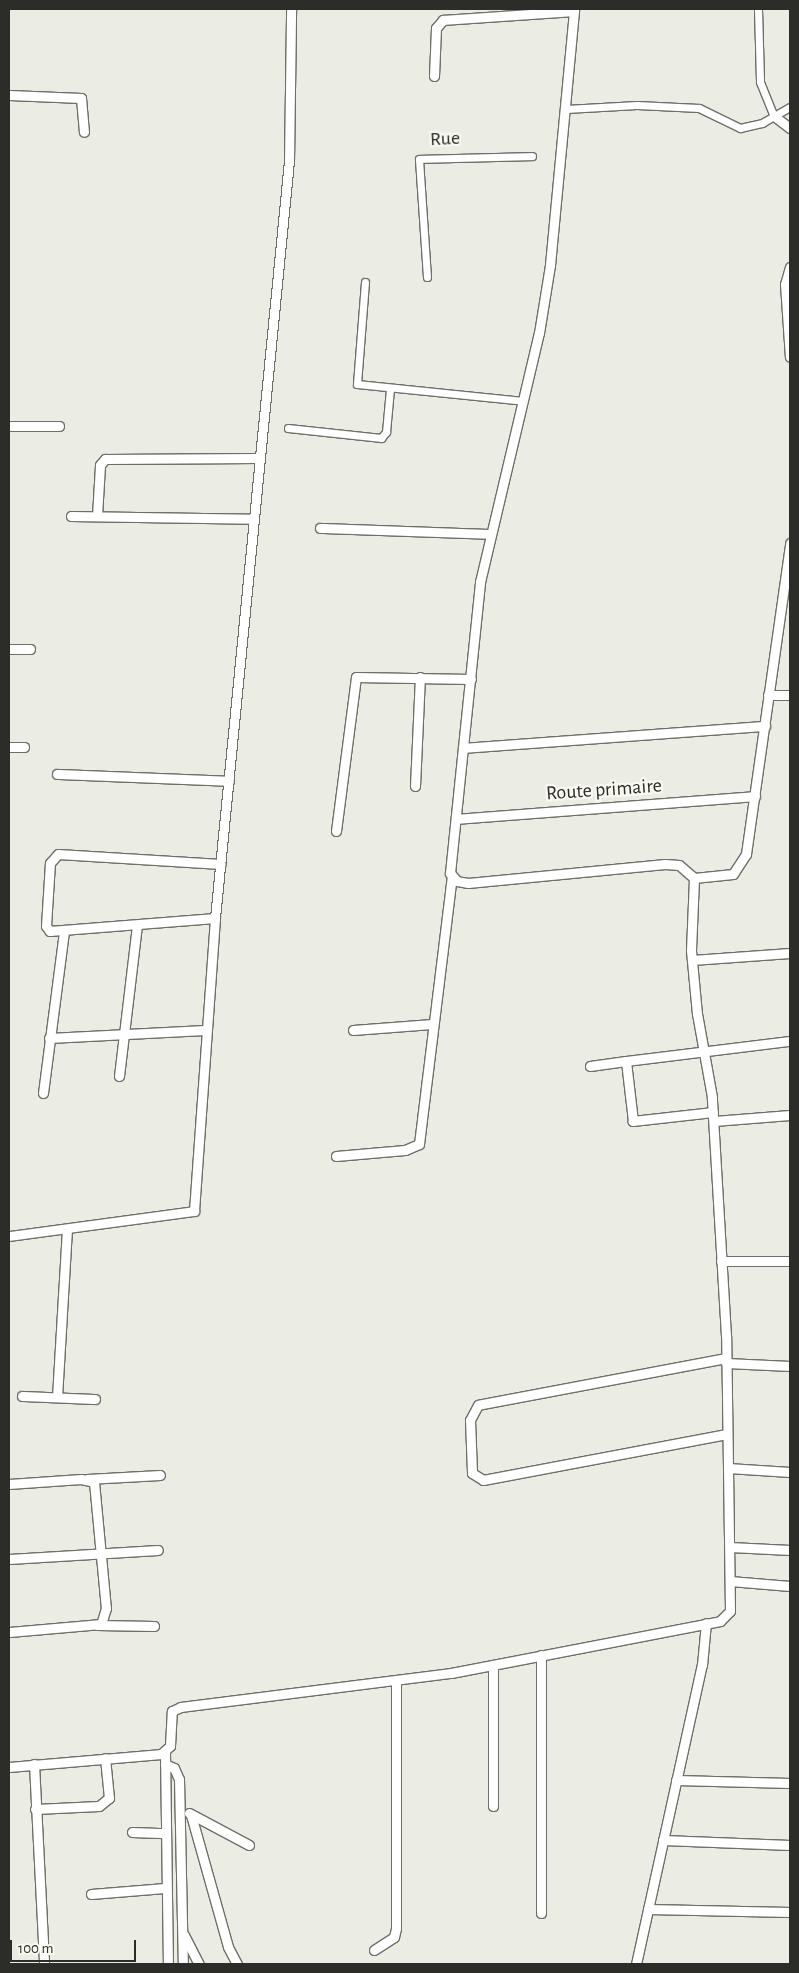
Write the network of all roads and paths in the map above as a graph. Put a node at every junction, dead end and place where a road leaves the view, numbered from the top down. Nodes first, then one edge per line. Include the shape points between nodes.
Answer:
1 (291, 9) edge
2 (758, 9) edge
3 (574, 10) edge
4 (434, 76) dead end
5 (9, 95) edge
6 (790, 107) edge
7 (566, 109) junction
8 (774, 116) junction
9 (790, 128) edge
10 (84, 132) dead end
11 (532, 156) dead end
12 (790, 267) edge
13 (427, 277) dead end
14 (365, 282) dead end
15 (790, 357) edge
16 (390, 390) junction
17 (523, 400) junction
18 (9, 426) edge
19 (59, 426) dead end
20 (288, 428) dead end
21 (257, 458) junction
22 (71, 516) dead end
23 (97, 516) junction
24 (253, 518) junction
25 (320, 528) dead end
26 (491, 534) junction
27 (790, 543) edge
28 (9, 649) edge
29 (30, 649) dead end
30 (420, 677) junction
31 (471, 679) junction
32 (768, 695) junction
33 (790, 695) edge
34 (766, 726) junction
35 (9, 747) edge
36 (24, 747) dead end
37 (464, 748) junction
38 (56, 774) dead end
39 (229, 781) junction
40 (415, 786) dead end
41 (755, 796) junction
42 (456, 819) junction
43 (336, 831) dead end
44 (221, 864) junction
45 (452, 877) junction
46 (694, 878) junction
47 (215, 918) junction
48 (137, 925) junction
49 (64, 931) junction
50 (790, 953) edge
51 (692, 960) junction
52 (432, 1024) junction
53 (205, 1030) junction
54 (353, 1030) dead end
55 (123, 1035) junction
56 (49, 1038) junction
57 (790, 1041) edge
58 (703, 1050) junction
59 (626, 1061) junction
60 (590, 1066) dead end
61 (119, 1076) dead end
62 (42, 1093) dead end
63 (790, 1115) edge
64 (713, 1117) junction
65 (336, 1156) dead end
66 (67, 1229) junction
67 (9, 1236) edge
68 (721, 1261) junction
69 (790, 1261) edge
70 (726, 1360) junction
71 (790, 1366) edge
72 (22, 1396) dead end
73 (56, 1397) junction
74 (95, 1399) dead end
75 (726, 1434) junction
76 (728, 1468) junction
77 (790, 1472) edge
78 (160, 1475) dead end
79 (81, 1479) junction
80 (9, 1484) edge
81 (730, 1547) junction
82 (158, 1550) dead end
83 (790, 1550) edge
84 (101, 1551) junction
85 (9, 1560) edge
86 (730, 1581) junction
87 (790, 1586) edge
88 (706, 1623) junction
89 (95, 1625) junction
90 (154, 1626) dead end
91 (9, 1632) edge
92 (540, 1655) junction
93 (493, 1665) junction
94 (396, 1681) junction
95 (165, 1752) junction
96 (104, 1758) junction
97 (34, 1764) junction
98 (165, 1764) junction
99 (9, 1767) edge
100 (676, 1780) junction
101 (790, 1783) edge
102 (180, 1801) junction
103 (494, 1806) dead end
104 (35, 1809) junction
105 (191, 1815) junction
106 (132, 1832) dead end
107 (166, 1833) junction
108 (663, 1840) junction
109 (249, 1845) dead end
110 (790, 1845) edge
111 (165, 1888) junction
112 (92, 1894) dead end
113 (648, 1909) junction
114 (790, 1912) edge
115 (540, 1913) dead end
116 (181, 1930) junction
117 (374, 1950) dead end
118 (44, 1964) edge
119 (168, 1964) edge
120 (183, 1964) edge
121 (199, 1964) edge
122 (237, 1964) edge
123 (636, 1964) edge

1 - 21 street via 289,161
2 - 8 street via 760,82
3 - 4 street via 442,20 436,28
3 - 7 street
5 - 10 street via 81,98
6 - 8 street
7 - 8 street via 637,105 699,108 740,128
7 - 17 street via 550,264
8 - 9 street
11 - 13 street, Rue via 419,159
12 - 15 street via 785,284
14 - 16 street via 356,379 360,386
16 - 17 street
16 - 20 street via 386,432 381,438
17 - 26 street
18 - 19 street
21 - 23 street via 104,459 100,466
21 - 24 street
22 - 23 street
23 - 24 street
24 - 39 street
25 - 26 street
26 - 31 street via 476,606
27 - 32 street
28 - 29 street
30 - 31 street
30 - 40 street
30 - 43 street via 356,677
31 - 37 street
32 - 33 street
32 - 34 street
34 - 37 street
34 - 41 street
35 - 36 street
37 - 42 street
38 - 39 street
39 - 44 street
41 - 42 street, Route primaire
41 - 46 street via 741,867 733,874
42 - 45 street via 449,866
44 - 47 street
44 - 49 street via 54,855 46,926 50,931
45 - 46 street via 468,883 665,864 679,865
45 - 52 street
46 - 51 street
47 - 48 street
47 - 53 street
48 - 49 street
48 - 55 street
49 - 56 street
50 - 51 street
51 - 58 street
52 - 54 street
52 - 65 street via 419,1144 405,1150
53 - 55 street
53 - 66 street via 200,1170 193,1212
55 - 56 street
55 - 61 street
56 - 62 street
57 - 58 street
58 - 59 street
58 - 64 street
59 - 60 street
59 - 64 street via 633,1121
63 - 64 street
64 - 68 street
66 - 67 street
66 - 73 street
68 - 69 street
68 - 70 street
70 - 71 street
70 - 75 street
70 - 75 street via 478,1405 470,1420 472,1473 483,1480
72 - 73 street
73 - 74 street
75 - 76 street
76 - 77 street
76 - 81 street
78 - 79 street
79 - 80 street
79 - 84 street via 94,1482
81 - 83 street
81 - 86 street
82 - 84 street
84 - 85 street
84 - 89 street via 106,1619
86 - 87 street
86 - 88 street via 728,1616
88 - 92 street
88 - 100 street via 702,1665
89 - 90 street
89 - 91 street
92 - 93 street
92 - 115 street
93 - 94 street
93 - 103 street
94 - 95 street via 176,1709
94 - 117 street via 396,1928 394,1937
95 - 96 street
95 - 98 street
96 - 97 street
96 - 104 street via 109,1798 99,1806
97 - 99 street
97 - 104 street
98 - 102 street via 177,1772
98 - 107 street
100 - 101 street
100 - 108 street
102 - 105 street
102 - 116 street
104 - 118 street
105 - 109 street
105 - 122 street via 228,1947
106 - 107 street
107 - 111 street
108 - 110 street
108 - 113 street
111 - 112 street
111 - 119 street
113 - 114 street
113 - 123 street
116 - 120 street
116 - 121 street

